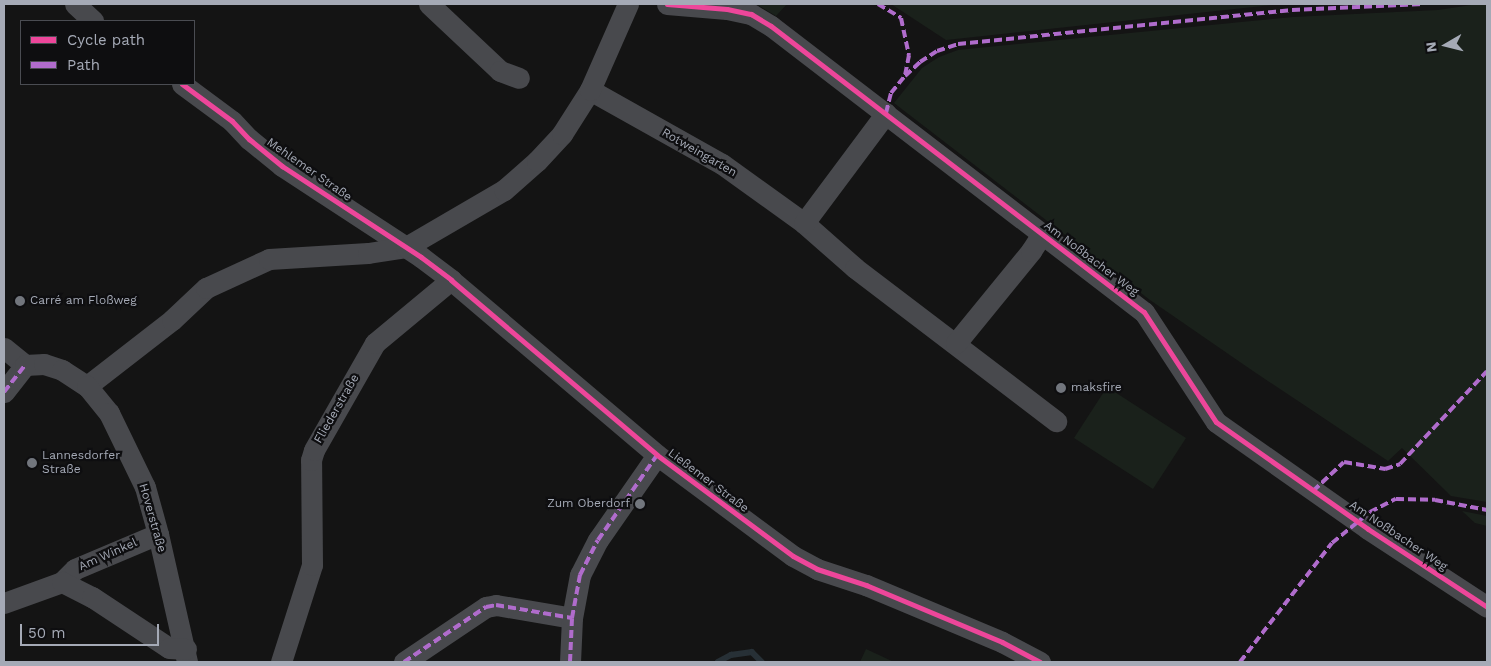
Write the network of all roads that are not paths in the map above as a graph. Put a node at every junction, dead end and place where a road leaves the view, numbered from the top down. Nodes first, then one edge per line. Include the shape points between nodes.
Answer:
1 (75, 4) edge
2 (429, 4) edge
3 (628, 4) edge
4 (668, 4) edge
5 (92, 20) edge
6 (519, 78) dead end
7 (183, 85) edge
8 (590, 90) junction
9 (886, 113) junction
10 (804, 222) junction
11 (1042, 234) junction
12 (406, 247) junction
13 (451, 280) junction
14 (956, 343) junction
15 (4, 348) edge
16 (21, 370) junction
17 (87, 386) junction
18 (4, 392) edge
19 (1056, 421) dead end
20 (657, 455) junction
21 (158, 534) junction
22 (62, 582) junction
23 (4, 603) edge
24 (1487, 607) edge
25 (572, 618) junction
26 (186, 656) edge
27 (281, 662) edge
28 (404, 662) edge
29 (570, 662) edge
30 (1040, 662) edge

1 - 5 street
2 - 6 street via 500,71
3 - 8 street
4 - 9 street, Am Noßbacher Weg via 750,14 771,26
7 - 12 street, Mehlemer Straße via 232,121 282,166
8 - 10 street, Rotweingarten via 722,164
8 - 12 street via 562,134 504,190
9 - 10 street
9 - 11 street, Am Noßbacher Weg
10 - 14 street, Rotweingarten via 855,268
11 - 14 street
11 - 24 street, Am Noßbacher Weg via 1144,312 1216,422 1368,529
12 - 13 street, Ließemer Straße
12 - 17 street via 368,253 269,259 206,288 172,320
13 - 20 street, Ließemer Straße
13 - 27 street, Fliederstraße via 375,343 314,450 312,565
14 - 19 street, Rotweingarten
15 - 16 street
16 - 17 street via 44,364 62,370
16 - 18 street
17 - 21 street, Hoverstraße via 110,413 126,443 145,487
20 - 25 street via 598,540 580,575
20 - 30 street, Ließemer Straße via 793,556 1002,642
21 - 22 street, Am Winkel via 75,569
21 - 26 street, Hoverstraße
22 - 23 street, Am Winkel
22 - 26 street, Am Winkel
25 - 28 street via 496,605 486,607
25 - 29 street

